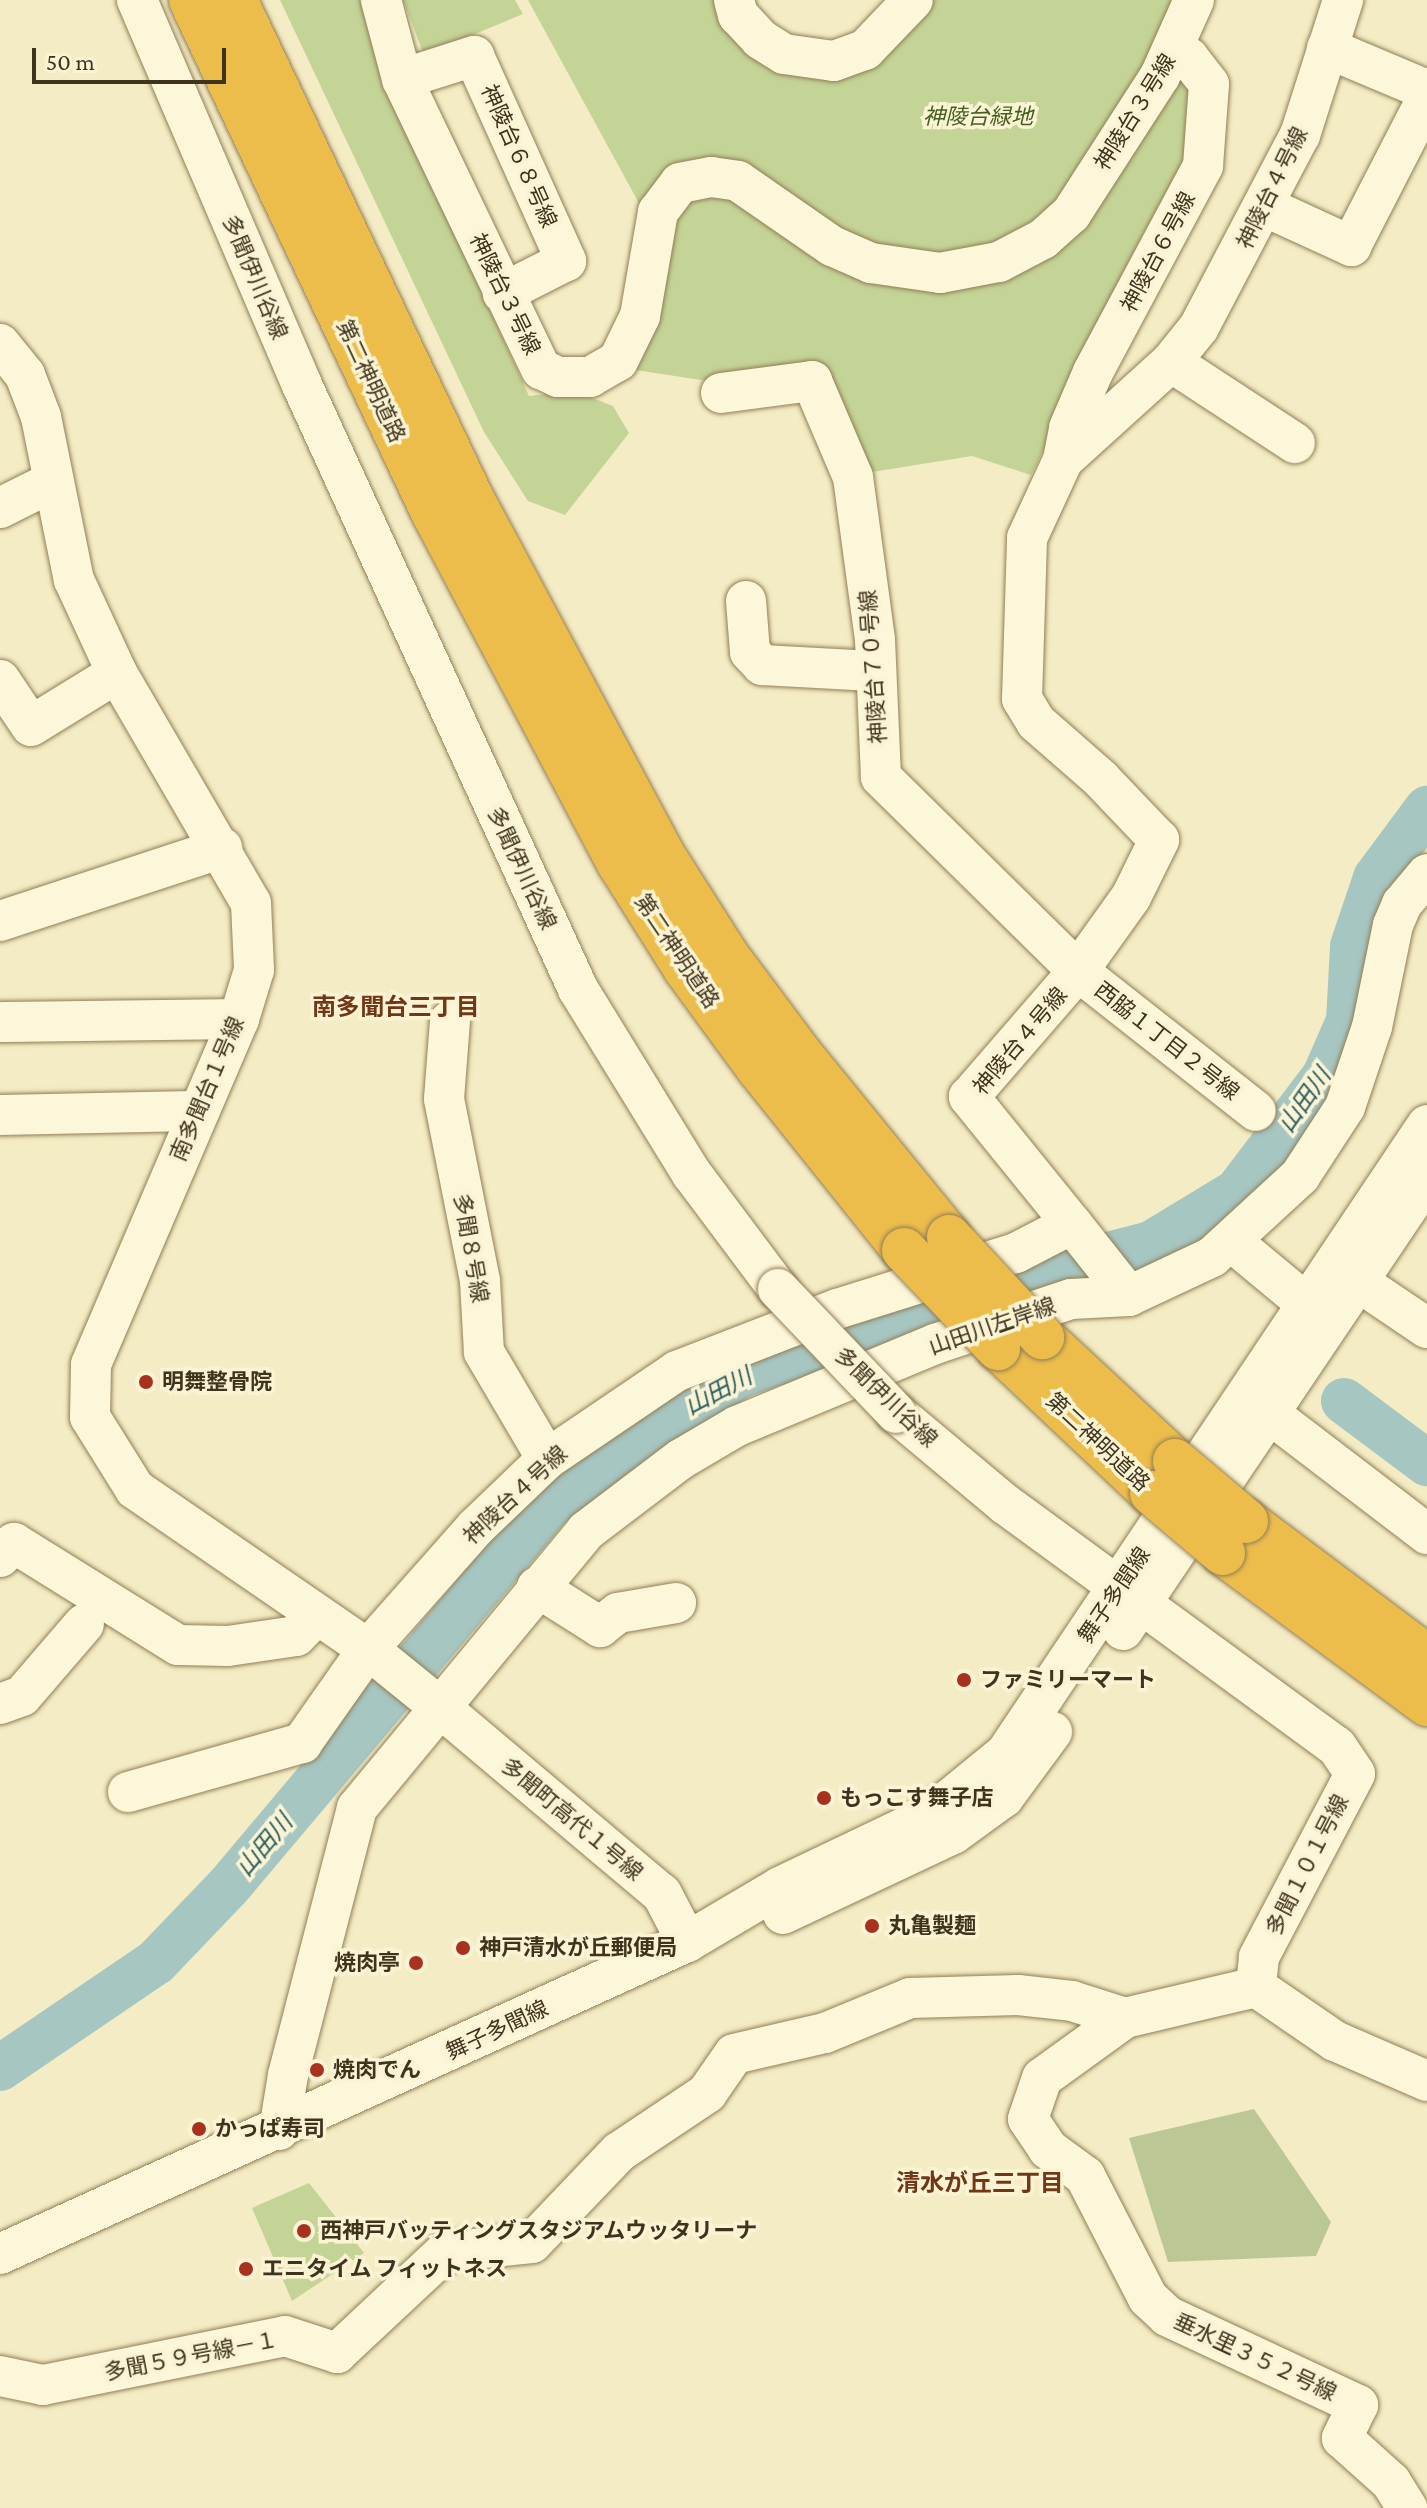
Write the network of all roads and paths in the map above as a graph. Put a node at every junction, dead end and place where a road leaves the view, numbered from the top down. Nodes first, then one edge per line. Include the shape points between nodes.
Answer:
1 (137, 0) edge
2 (191, 0) edge
3 (235, 0) edge
4 (381, 0) edge
5 (734, 0) edge
6 (913, 0) edge
7 (1194, 0) edge
8 (1343, 0) edge
9 (1327, 48) junction
10 (1174, 49) junction
11 (402, 79) junction
12 (1427, 90) edge
13 (1427, 98) edge
14 (1266, 207) junction
15 (503, 293) junction
16 (0, 344) edge
17 (1171, 362) junction
18 (721, 393) dead end
19 (1295, 443) dead end
20 (1063, 460) junction
21 (52, 482) junction
22 (0, 508) edge
23 (746, 601) dead end
24 (873, 671) junction
25 (117, 673) junction
26 (0, 680) edge
27 (222, 848) junction
28 (1427, 874) edge
29 (0, 921) edge
30 (1078, 971) junction
31 (239, 1019) junction
32 (450, 1021) dead end
33 (0, 1022) edge
34 (197, 1111) junction
35 (1256, 1111) dead end
36 (0, 1115) edge
37 (1427, 1125) edge
38 (1427, 1179) edge
39 (1072, 1224) junction
40 (1231, 1241) junction
41 (1346, 1274) junction
42 (1129, 1296) junction
43 (1308, 1305) junction
44 (1427, 1328) edge
45 (1259, 1406) junction
46 (547, 1459) junction
47 (1164, 1477) junction
48 (1427, 1534) edge
49 (1234, 1537) junction
50 (0, 1557) edge
51 (537, 1587) junction
52 (1129, 1596) junction
53 (676, 1603) dead end
54 (316, 1616) junction
55 (84, 1624) dead end
56 (368, 1649) junction
57 (1427, 1657) edge
58 (0, 1704) edge
59 (1427, 1704) edge
60 (442, 1709) junction
61 (128, 1792) dead end
62 (687, 1942) junction
63 (1256, 1987) junction
64 (1125, 2018) junction
65 (1427, 2081) edge
66 (279, 2130) junction
67 (0, 2254) edge
68 (0, 2376) edge
69 (1407, 2508) edge

1 - 52 street, 多聞伊川谷線, bridge via 302,385 578,989 692,1174 778,1289 896,1413 1005,1504
2 - 47 highway, 第二神明道路, bridge via 441,527 612,850 731,1031 904,1250 998,1348
3 - 47 highway, 第二神明道路, bridge via 471,497 661,852 790,1042 949,1237
4 - 11 street, 神陵台３号線
5 - 6 street via 745,23 784,54 834,61 865,50
7 - 10 street, 神陵台３号線
8 - 9 street, 神陵台４号線
9 - 12 street
9 - 14 street, 神陵台４号線 via 1300,135
10 - 15 street, 神陵台３号線 via 1071,214 1043,239 999,262 940,273 871,263 832,246 738,181 711,177 680,183 658,212 640,316 618,361 590,377 558,377 541,369
10 - 20 street, 神陵台６号線 via 1189,58 1209,84 1203,166 1093,372 1069,428
11 - 15 street, 神陵台３号線
11 - 15 street, 神陵台６８号線 via 474,56 566,261
13 - 14 street via 1351,246
14 - 17 street, 神陵台４号線 via 1199,327
16 - 21 street, 南多聞台１号線 via 25,375 36,403
17 - 19 street
17 - 20 street, 神陵台４号線
18 - 24 street, 神陵台７０号線 via 812,381 853,477 875,640
20 - 30 street, 神陵台４号線 via 1027,538 1022,699 1036,722 1159,840 1131,897
21 - 22 street
21 - 25 street, 南多聞台１号線 via 74,580
23 - 24 street via 750,652 762,665
24 - 30 street, 神陵台７０号線 via 881,777
25 - 26 street via 31,726
25 - 27 street, 南多聞台１号線
27 - 29 street
27 - 31 street, 南多聞台１号線 via 251,903 254,970
28 - 40 street, 山田川左岸線 via 1402,904 1393,925 1372,1027 1345,1107 1300,1176
30 - 35 street, 西脇１丁目２号線
30 - 39 street, 神陵台４号線 via 969,1097
31 - 33 street
31 - 34 street, 南多聞台１号線
32 - 46 street, 多聞８号線 via 444,1099 480,1281 484,1352
34 - 36 street
34 - 54 street, 南多聞台１号線 via 91,1365 90,1417 135,1489
37 - 41 street, 舞子多聞線
38 - 41 street, 舞子多聞線
39 - 42 street
39 - 46 street, 神陵台４号線 via 1016,1253 837,1309 677,1371
40 - 42 street, 山田川左岸線 via 1212,1257
40 - 43 street
41 - 43 street, 舞子多聞線
41 - 44 street
41 - 45 street, 舞子多聞線
42 - 51 street, 山田川左岸線 via 1071,1299 935,1344 737,1426 681,1459 586,1531
43 - 45 street, 舞子多聞線
45 - 48 street
45 - 52 street, 舞子多聞線
46 - 56 street, 神陵台４号線 via 475,1528
47 - 49 highway, 第二神明道路, bridge
49 - 57 highway, 第二神明道路
49 - 59 highway, 第二神明道路
50 - 54 street via 14,1543 178,1645 228,1646 296,1636
51 - 53 street via 600,1627 618,1613
51 - 60 street, 山田川左岸線
52 - 62 street, 舞子多聞線 via 1006,1753 929,1816 780,1887
52 - 63 street, 多聞１０１号線 via 1337,1747 1355,1774 1259,1957
54 - 56 street, 南多聞台１号線
55 - 58 street via 22,1696
56 - 60 street, 南多聞台１号線
56 - 61 street, 神陵台４号線 via 302,1743
60 - 62 street, 多聞町高代１号線 via 662,1894
60 - 66 street, 山田川左岸線 via 357,1808 288,2075
62 - 66 street, 舞子多聞線
63 - 64 street
63 - 65 street via 1335,2041
64 - 68 street, 多聞５９号線－１ via 1072,2001 1018,1995 910,1998 825,2033 734,2054 707,2093 619,2152 532,2243 445,2252 337,2353 285,2336 43,2385
64 - 69 street, 垂水里３５２号線 via 1042,2078 1028,2119 1048,2149 1085,2176 1148,2298 1167,2316 1358,2405 1342,2438 1391,2482
66 - 67 street, 舞子多聞線

